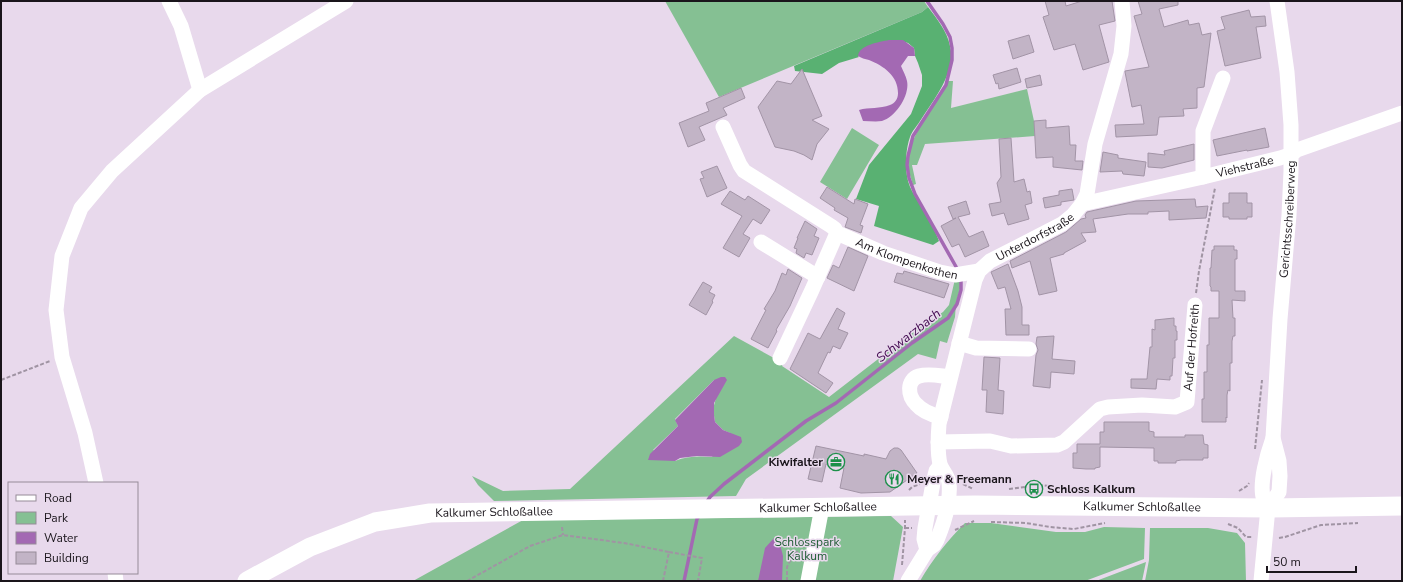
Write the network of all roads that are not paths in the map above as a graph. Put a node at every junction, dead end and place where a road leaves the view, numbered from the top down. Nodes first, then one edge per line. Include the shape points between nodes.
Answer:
1 (169, 1) edge
2 (346, 1) edge
3 (1122, 1) edge
4 (1277, 1) edge
5 (1223, 78) dead end
6 (200, 90) junction
7 (1402, 113) edge
8 (723, 127) dead end
9 (1292, 154) junction
10 (1210, 175) junction
11 (1082, 204) junction
12 (837, 233) junction
13 (761, 242) dead end
14 (979, 272) junction
15 (818, 277) junction
16 (1195, 304) road end
17 (958, 343) junction
18 (1029, 349) dead end
19 (780, 358) dead end
20 (950, 377) junction
21 (941, 417) junction
22 (938, 442) junction
23 (96, 482) edge
24 (939, 506) junction
25 (1402, 506) edge
26 (822, 507) junction
27 (1268, 508) junction
28 (905, 575) edge
29 (247, 581) edge
30 (808, 581) edge
31 (1261, 581) edge

1 - 6 street via 181,26
2 - 6 street
3 - 11 street, Unterdorfstraße via 1124,26 1120,54 1095,144 1087,194
4 - 9 street, Gerichtsschreiberweg via 1287,72
5 - 10 street via 1203,130
6 - 23 street via 112,171 81,208 62,256 56,310 62,357 85,433
7 - 9 street, Viehstraße via 1297,150
8 - 12 street, Am Klompenkothen via 744,172 831,226
9 - 10 street, Viehstraße
9 - 27 street, Gerichtsschreiberweg via 1273,438 1279,461 1279,492
10 - 11 street, Viehstraße
11 - 14 street, Unterdorfstraße via 1062,224 990,261
12 - 14 street, Am Klompenkothen via 883,253 940,272 959,275
12 - 15 street
13 - 15 street
14 - 17 street, Unterdorfstraße
15 - 19 street
16 - 22 street, Auf der Hofreith via 1188,402 1174,407 1142,405 1100,409 1064,442 1042,451 1011,451 990,441 977,448
17 - 18 street via 976,348
17 - 20 street, Unterdorfstraße
20 - 21 street, Unterdorfstraße
20 - 21 street via 918,376 910,385 916,405 932,415
21 - 22 street, Unterdorfstraße
22 - 24 street, Unterdorfstraße via 940,466 946,473 949,484
24 - 26 main road, Kalkumer Schloßallee
24 - 27 main road, Kalkumer Schloßallee via 1228,518
24 - 28 street, Unterdorfstraße via 937,540
25 - 27 main road, Kalkumer Schloßallee
26 - 29 main road, Kalkumer Schloßallee via 430,513 375,522 310,547
26 - 30 street
27 - 31 street

